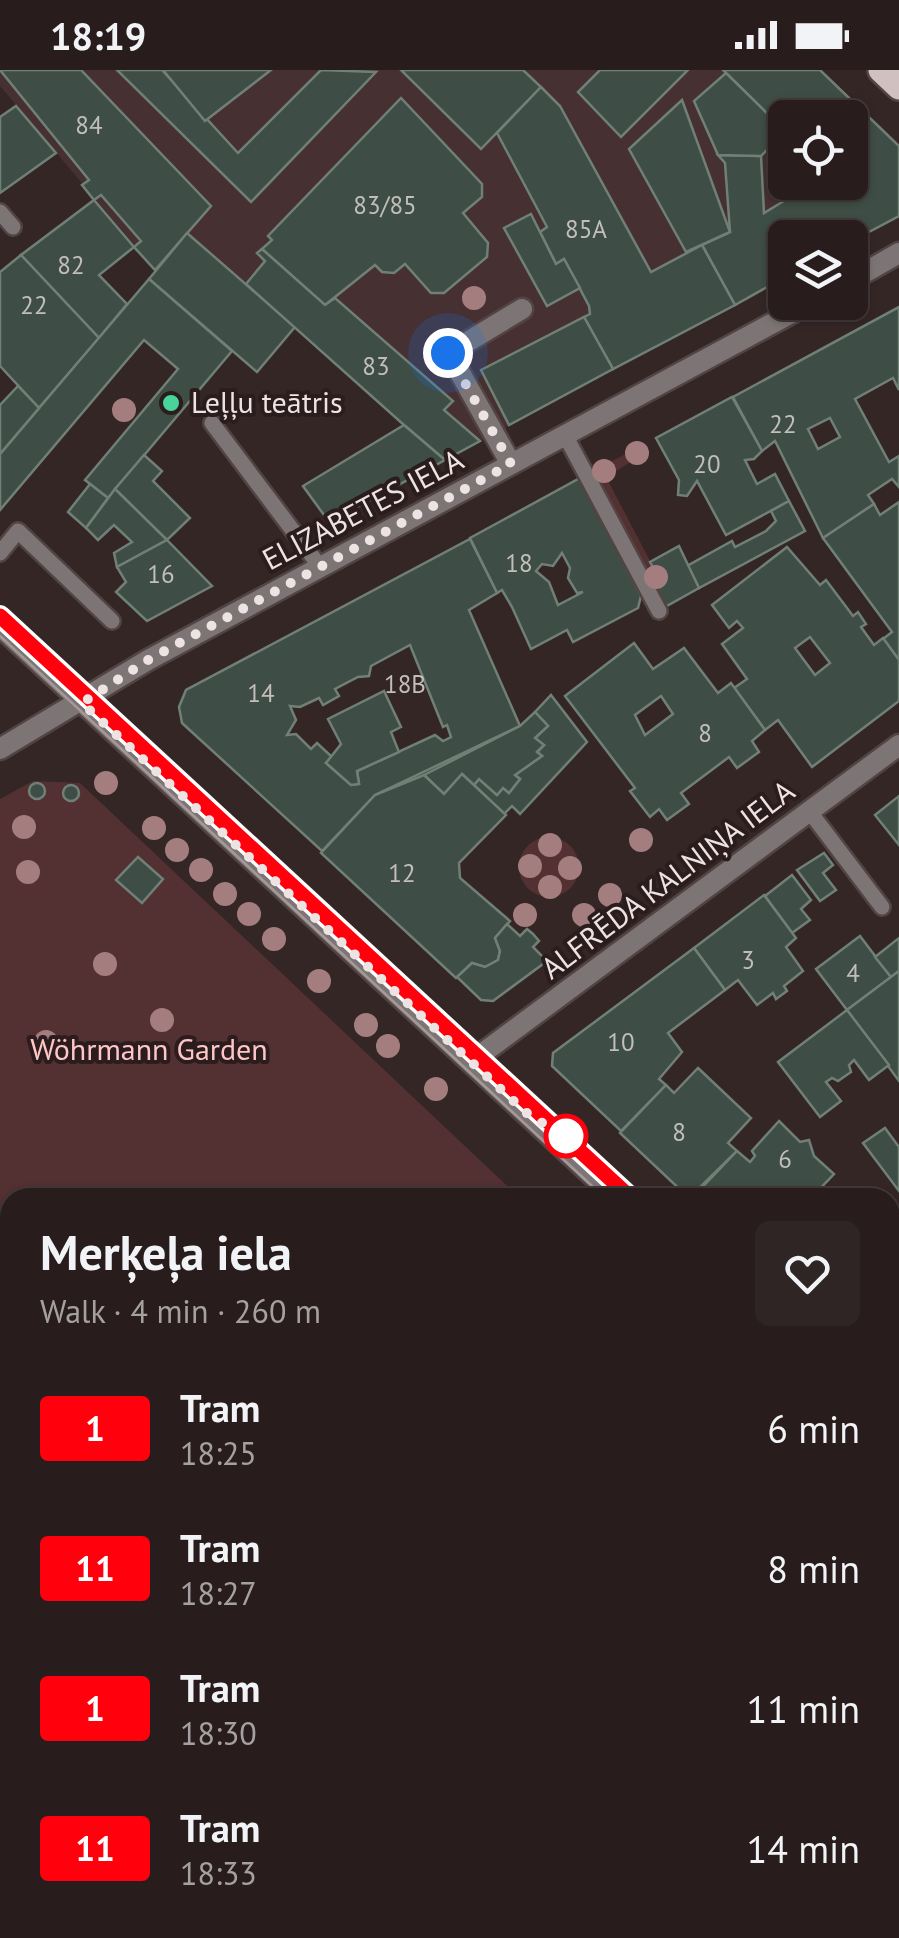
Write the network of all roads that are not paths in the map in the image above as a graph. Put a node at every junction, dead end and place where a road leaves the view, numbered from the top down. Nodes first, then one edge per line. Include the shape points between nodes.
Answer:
1 (881, 70) edge
2 (899, 87) edge
3 (0, 212) edge
4 (12, 227) dead end
5 (899, 254) edge
6 (868, 272) edge
7 (522, 309) dead end
8 (779, 320) edge
9 (212, 423) dead end
10 (565, 435) junction
11 (511, 464) junction
12 (0, 552) edge
13 (321, 568) junction
14 (658, 611) dead end
15 (112, 621) dead end
16 (0, 626) edge
17 (82, 703) junction
18 (899, 745) edge
19 (0, 748) edge
20 (810, 812) junction
21 (882, 907) dead end
22 (472, 1061) junction
23 (606, 1188) edge

1 - 2 main road
3 - 4 lane
5 - 6 street
7 - 11 street via 448,353
8 - 10 street, ELIZABETES IELA
9 - 13 lane
10 - 11 street, ELIZABETES IELA
10 - 14 lane
11 - 13 street, ELIZABETES IELA
12 - 15 lane via 18,531
13 - 17 street, ELIZABETES IELA
16 - 17 street
17 - 19 street, ELIZABETES IELA
17 - 22 street
18 - 20 street, ALFRĒDA KALNIŅA IELA
20 - 21 lane
20 - 22 street, ALFRĒDA KALNIŅA IELA
22 - 23 street

